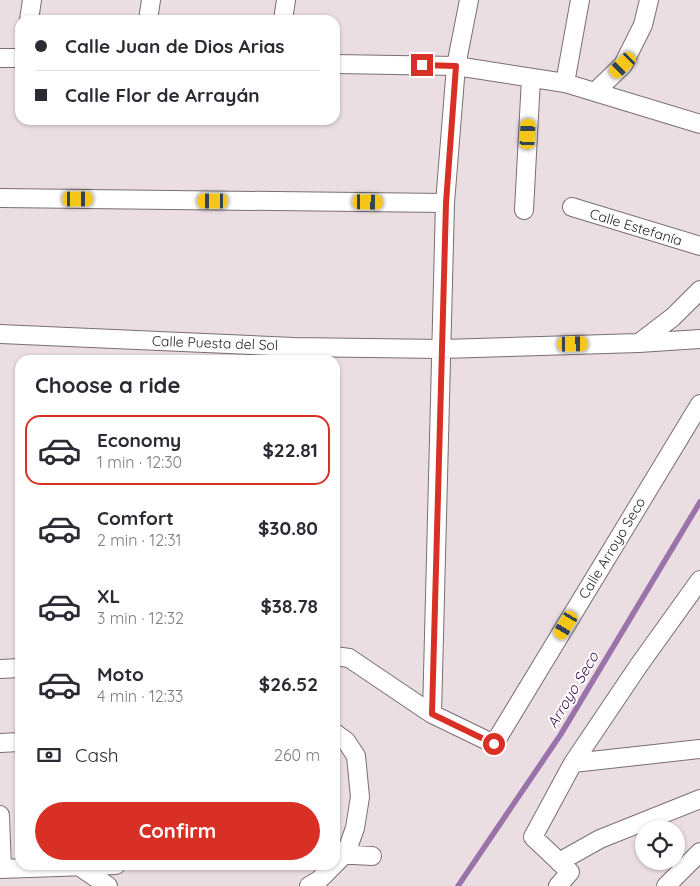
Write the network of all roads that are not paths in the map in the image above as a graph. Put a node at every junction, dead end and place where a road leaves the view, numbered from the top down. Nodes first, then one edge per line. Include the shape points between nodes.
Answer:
1 (32, 0) edge
2 (151, 0) edge
3 (286, 0) edge
4 (469, 0) edge
5 (580, 0) edge
6 (649, 0) edge
7 (30, 15) edge
8 (149, 15) edge
9 (284, 15) edge
10 (0, 58) edge
11 (15, 58) edge
12 (340, 64) edge
13 (456, 66) junction
14 (531, 78) junction
15 (565, 83) junction
16 (595, 92) junction
17 (700, 124) edge
18 (0, 198) edge
19 (446, 203) junction
20 (572, 207) dead end
21 (524, 210) dead end
22 (700, 246) edge
23 (700, 290) edge
24 (0, 334) edge
25 (700, 339) edge
26 (639, 343) junction
27 (442, 349) junction
28 (294, 353) edge
29 (700, 404) edge
30 (700, 580) edge
31 (340, 657) edge
32 (15, 668) edge
33 (0, 669) edge
34 (432, 714) junction
35 (340, 737) edge
36 (15, 742) edge
37 (0, 743) edge
38 (700, 749) edge
39 (572, 763) junction
40 (700, 799) edge
41 (0, 815) edge
42 (700, 852) edge
43 (340, 855) edge
44 (372, 856) dead end
45 (340, 859) edge
46 (565, 867) junction
47 (1, 869) edge
48 (15, 869) edge
49 (84, 870) edge
50 (328, 870) edge
51 (672, 883) edge
52 (108, 886) edge
53 (310, 886) edge
54 (558, 886) edge

1 - 7 street
2 - 8 street
3 - 9 street
4 - 13 street
5 - 15 street
6 - 16 street via 644,25 623,65
10 - 11 street
12 - 13 street
13 - 14 street
13 - 19 street
14 - 15 street
14 - 21 street
15 - 16 street
16 - 17 street
18 - 19 street
19 - 27 street
20 - 22 street, Calle Estefanía
23 - 26 street via 673,318
24 - 28 street, Calle Puesta del Sol
25 - 26 street, Calle Puesta del Sol
26 - 27 street, Calle Puesta del Sol
27 - 28 street, Calle Puesta del Sol
27 - 34 street
29 - 34 street, Calle Arroyo Seco via 494,744
30 - 39 street
31 - 34 street via 349,658
32 - 33 street
35 - 43 street via 356,756 360,797 355,828
36 - 37 street
38 - 39 street
39 - 46 street via 533,837
40 - 46 street via 600,839
41 - 47 street
42 - 51 street
44 - 45 street
46 - 54 street
47 - 48 street
49 - 52 street
50 - 53 street

